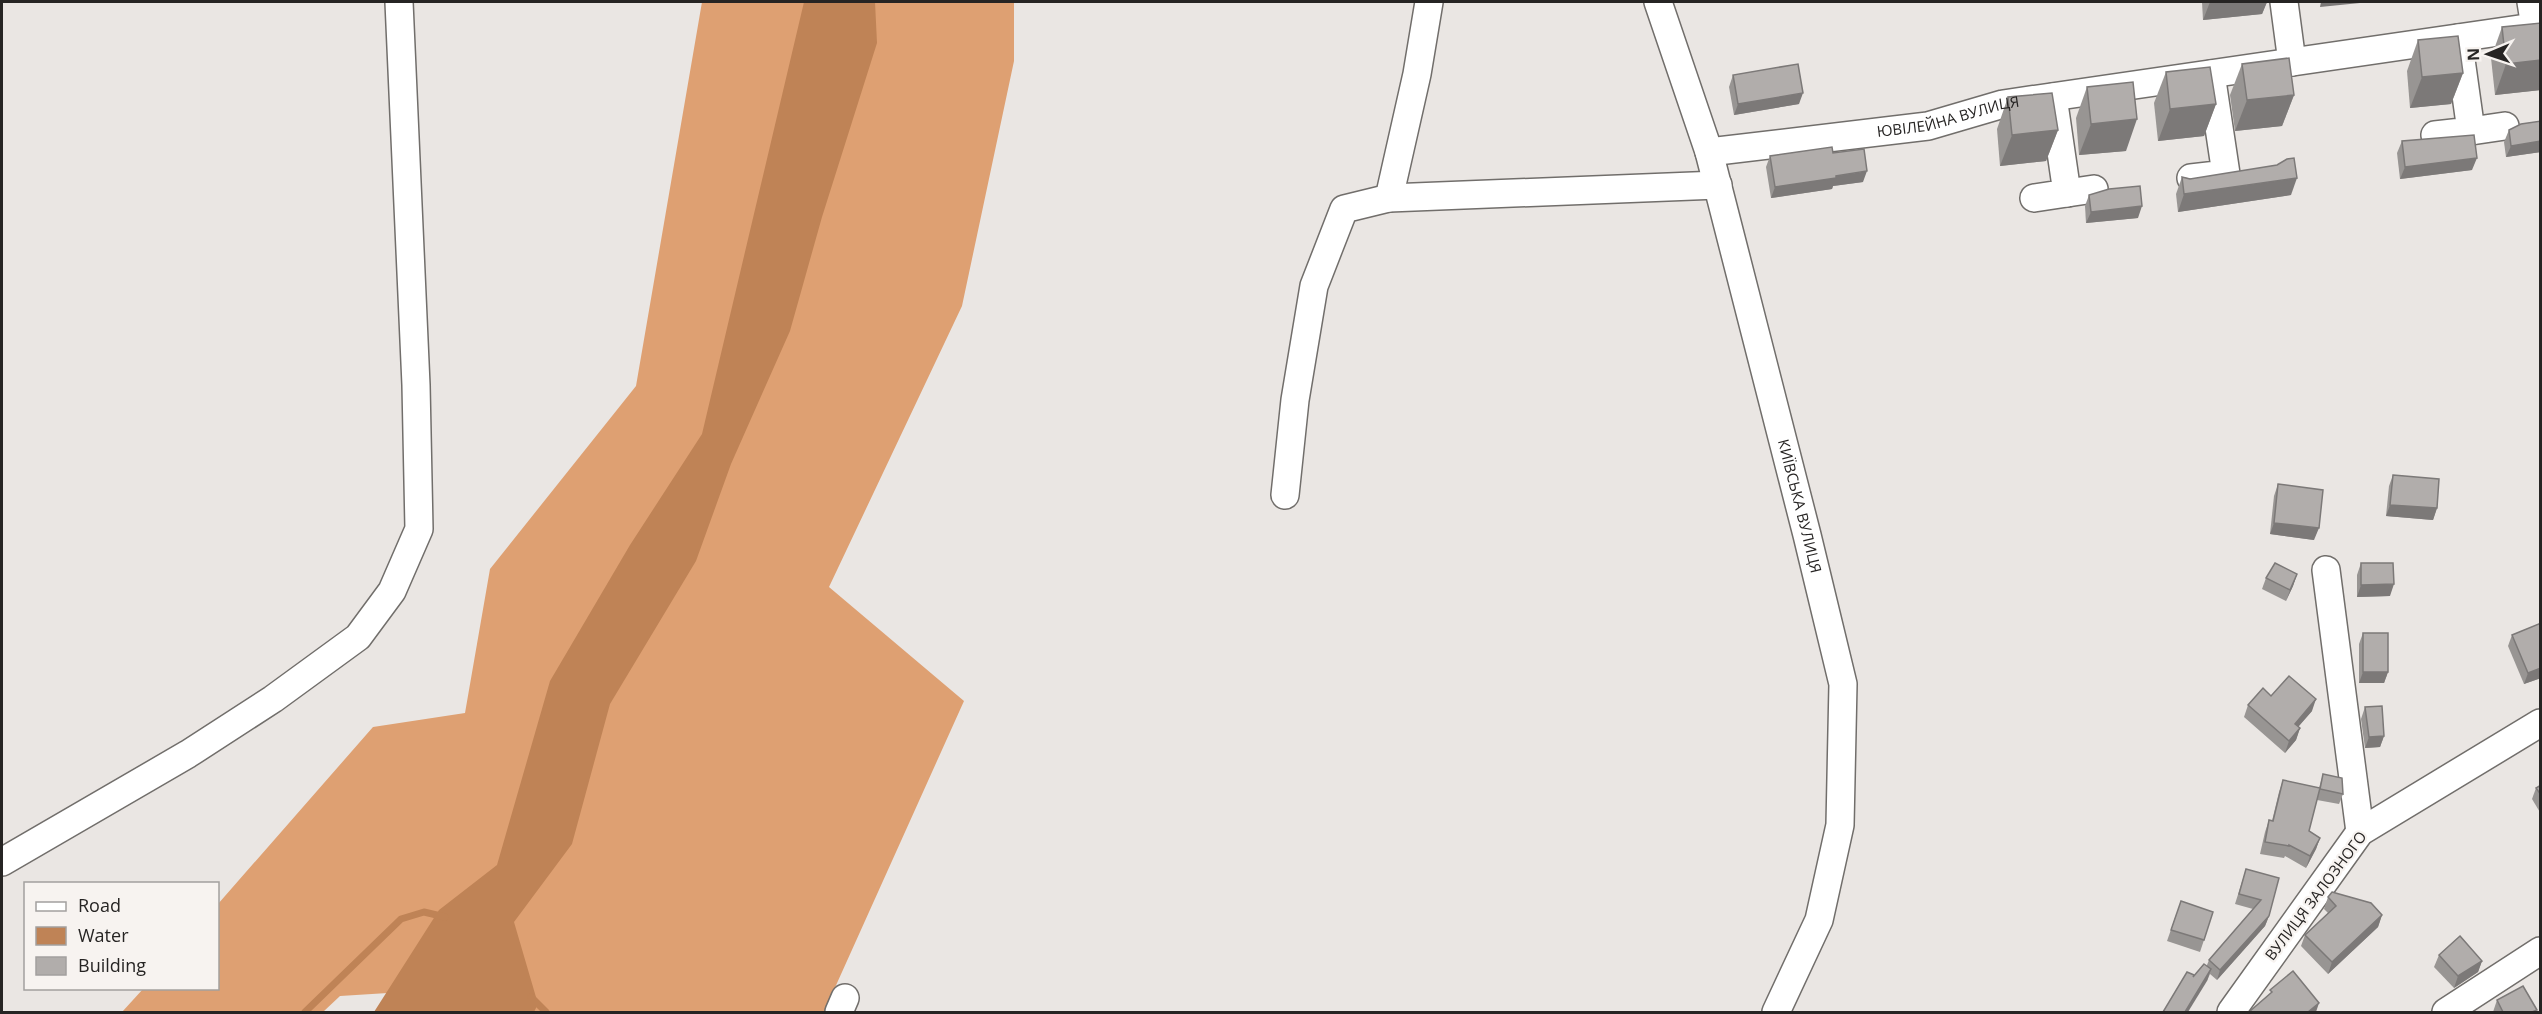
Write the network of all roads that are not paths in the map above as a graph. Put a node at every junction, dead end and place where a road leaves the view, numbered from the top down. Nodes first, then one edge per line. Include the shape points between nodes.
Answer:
1 (399, 2) edge
2 (1429, 2) edge
3 (1658, 2) edge
4 (2284, 2) edge
5 (2536, 18) edge
6 (2458, 38) junction
7 (2292, 62) junction
8 (2211, 74) junction
9 (2054, 97) junction
10 (2505, 126) dead end
11 (2471, 131) junction
12 (2435, 135) dead end
13 (1709, 152) junction
14 (2182, 180) edge
15 (1718, 185) junction
16 (2094, 189) dead end
17 (2067, 193) junction
18 (1389, 198) junction
19 (2034, 198) dead end
20 (1285, 495) dead end
21 (2326, 570) dead end
22 (2541, 723) edge
23 (2360, 832) junction
24 (2, 862) edge
25 (2541, 951) edge
26 (1776, 1012) edge
27 (2231, 1012) edge
28 (2446, 1012) edge

1 - 24 street via 419,529 392,591 358,637 273,699 188,754
2 - 18 street
3 - 13 street, КИЇВСЬКА ВУЛИЦЯ
4 - 7 street
5 - 6 street, ЮВІЛЕЙНА ВУЛИЦЯ
6 - 7 street, ЮВІЛЕЙНА ВУЛИЦЯ
6 - 11 street
7 - 8 street, ЮВІЛЕЙНА ВУЛИЦЯ
8 - 9 street, ЮВІЛЕЙНА ВУЛИЦЯ
8 - 14 street via 2237,173
9 - 13 street, ЮВІЛЕЙНА ВУЛИЦЯ via 2003,104 1928,126
9 - 17 street
10 - 11 street
11 - 12 street
13 - 15 street, КИЇВСЬКА ВУЛИЦЯ
15 - 18 street
15 - 26 street, КИЇВСЬКА ВУЛИЦЯ via 1842,684 1840,825 1819,920
16 - 17 street
17 - 19 street
18 - 20 street via 1344,209 1314,286 1295,400
21 - 23 street
22 - 23 street, ВУЛИЦЯ ЗАЛОЗНОГО
23 - 27 street, ВУЛИЦЯ ЗАЛОЗНОГО
25 - 28 street

